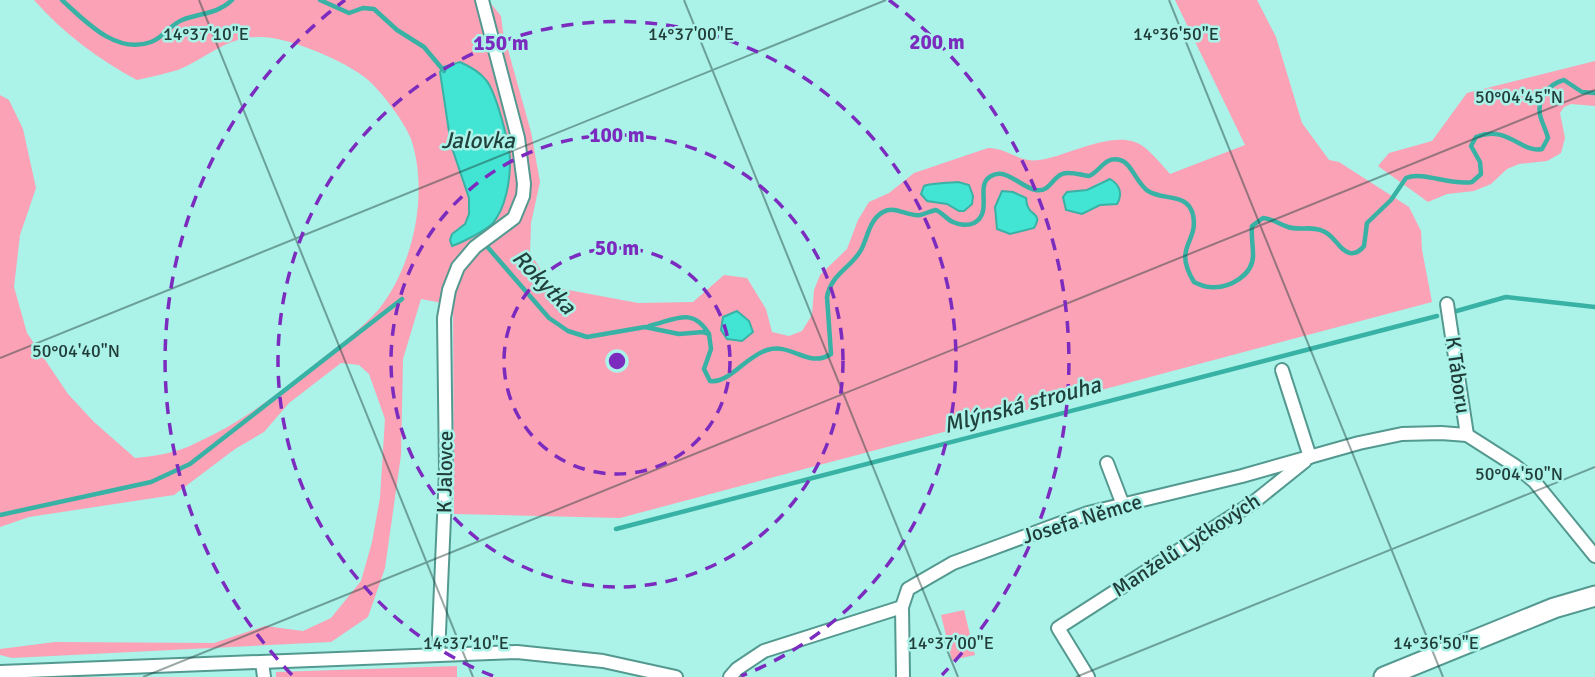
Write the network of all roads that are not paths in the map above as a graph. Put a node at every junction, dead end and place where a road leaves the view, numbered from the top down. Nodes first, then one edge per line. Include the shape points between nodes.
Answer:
1 (482, 0) edge
2 (1447, 304) dead end
3 (1282, 370) dead end
4 (1467, 435) junction
5 (1310, 457) junction
6 (1107, 463) dead end
7 (1123, 505) junction
8 (1595, 556) edge
9 (1595, 596) edge
10 (902, 607) junction
11 (438, 655) junction
12 (262, 662) junction
13 (603, 662) junction
14 (0, 672) edge
15 (45, 673) edge
16 (264, 677) edge
17 (604, 677) edge
18 (676, 677) edge
19 (730, 677) edge
20 (903, 677) edge
21 (1088, 677) edge
22 (1384, 677) edge

1 - 11 street, K Jalovce via 519,138 524,184 514,218 475,247 458,267 449,290 444,318 446,472
2 - 4 street, K Táboru
3 - 5 street
4 - 5 street, Josefa Němce via 1402,434
4 - 8 street, K Táboru via 1534,481
5 - 7 street, Josefa Němce
5 - 21 street, Manželů Lyčkových via 1254,502 1058,628
6 - 7 street
7 - 10 street, Josefa Němce via 1088,513 953,563 908,589
9 - 22 main road
10 - 19 street via 764,651
10 - 20 street
11 - 12 street
11 - 13 street via 517,652
12 - 15 street
12 - 16 street
13 - 17 street
13 - 18 street
14 - 15 street

